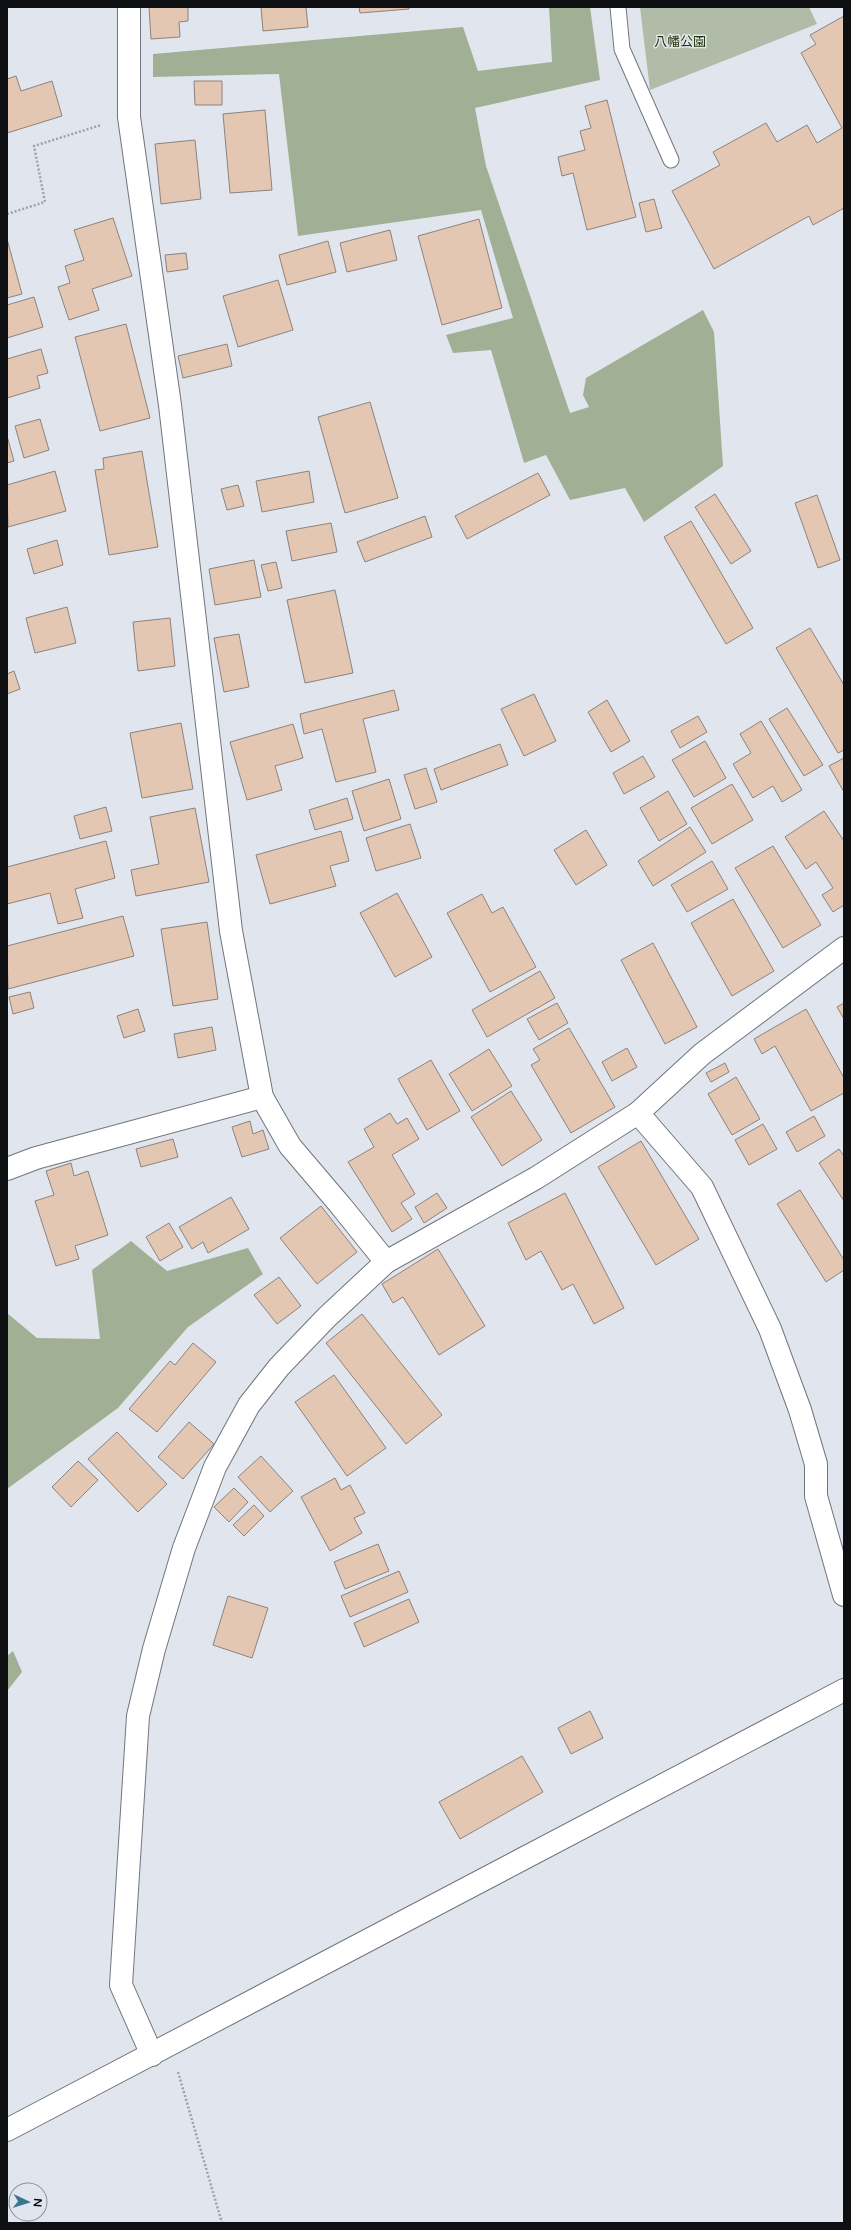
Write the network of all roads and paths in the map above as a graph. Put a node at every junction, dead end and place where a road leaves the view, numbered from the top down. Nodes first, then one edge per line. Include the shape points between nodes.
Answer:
1 (129, 7) edge
2 (618, 7) edge
3 (128, 117) junction
4 (672, 160) dead end
5 (7, 214) edge
6 (844, 948) edge
7 (262, 1097) junction
8 (638, 1113) junction
9 (7, 1169) edge
10 (386, 1262) junction
11 (844, 1595) edge
12 (844, 1690) edge
13 (161, 2050) junction
14 (7, 2130) edge
15 (222, 2223) edge

1 - 3 street
2 - 4 lane via 622,49
3 - 5 path via 34,146 45,202
3 - 7 street via 171,413 231,931
6 - 8 street via 702,1054
7 - 9 street via 36,1158
7 - 10 street via 290,1146
8 - 10 street via 536,1178
8 - 11 street via 702,1187 770,1329 800,1410 816,1464 816,1496
10 - 13 street via 279,1367 249,1405 215,1466 184,1548 154,1649 138,1716 121,1984
12 - 13 street
13 - 14 street
13 - 15 path

